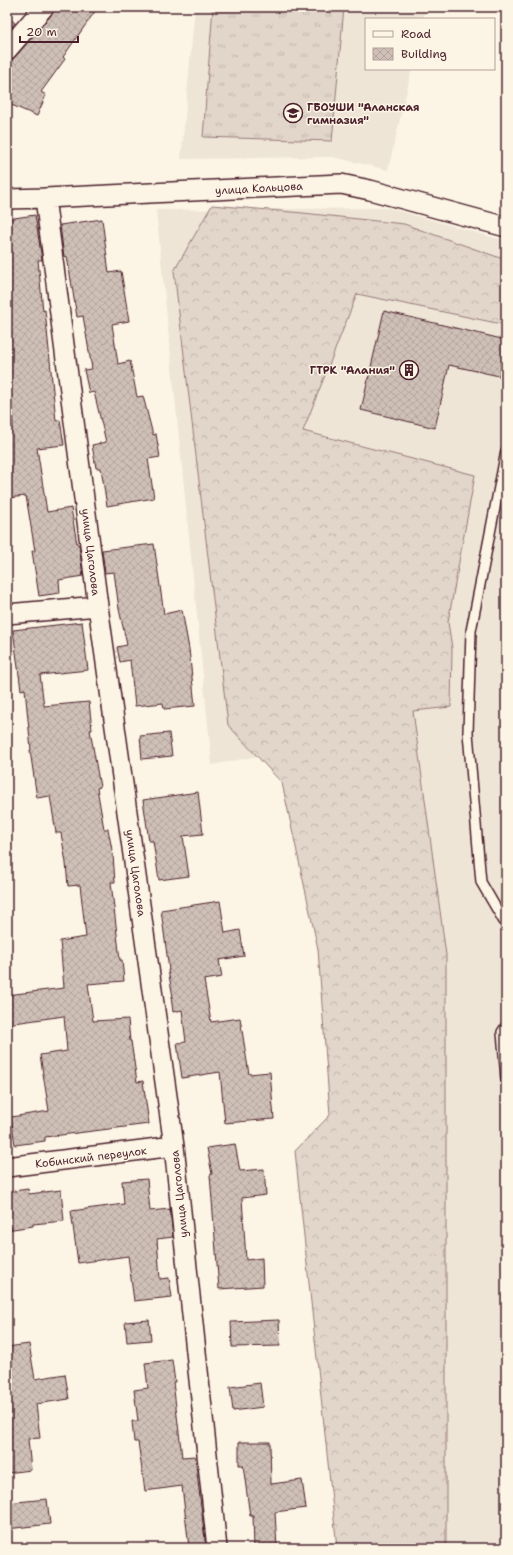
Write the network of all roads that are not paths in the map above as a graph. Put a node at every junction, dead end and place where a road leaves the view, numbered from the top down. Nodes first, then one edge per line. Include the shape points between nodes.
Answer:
1 (44, 7) edge
2 (7, 50) edge
3 (45, 198) junction
4 (7, 199) edge
5 (506, 227) edge
6 (506, 451) edge
7 (98, 606) junction
8 (7, 614) edge
9 (506, 925) edge
10 (506, 1026) edge
11 (506, 1079) edge
12 (174, 1146) junction
13 (7, 1167) edge
14 (217, 1548) edge

1 - 2 street
3 - 4 street, улица Кольцова
3 - 5 street, улица Кольцова via 341,184
3 - 7 street, улица Цаголова
6 - 9 lane via 471,631 468,733 482,882
7 - 8 street
7 - 12 street, улица Цаголова
10 - 11 lane via 502,1032
12 - 13 street, Кобинский переулок
12 - 14 street, улица Цаголова

